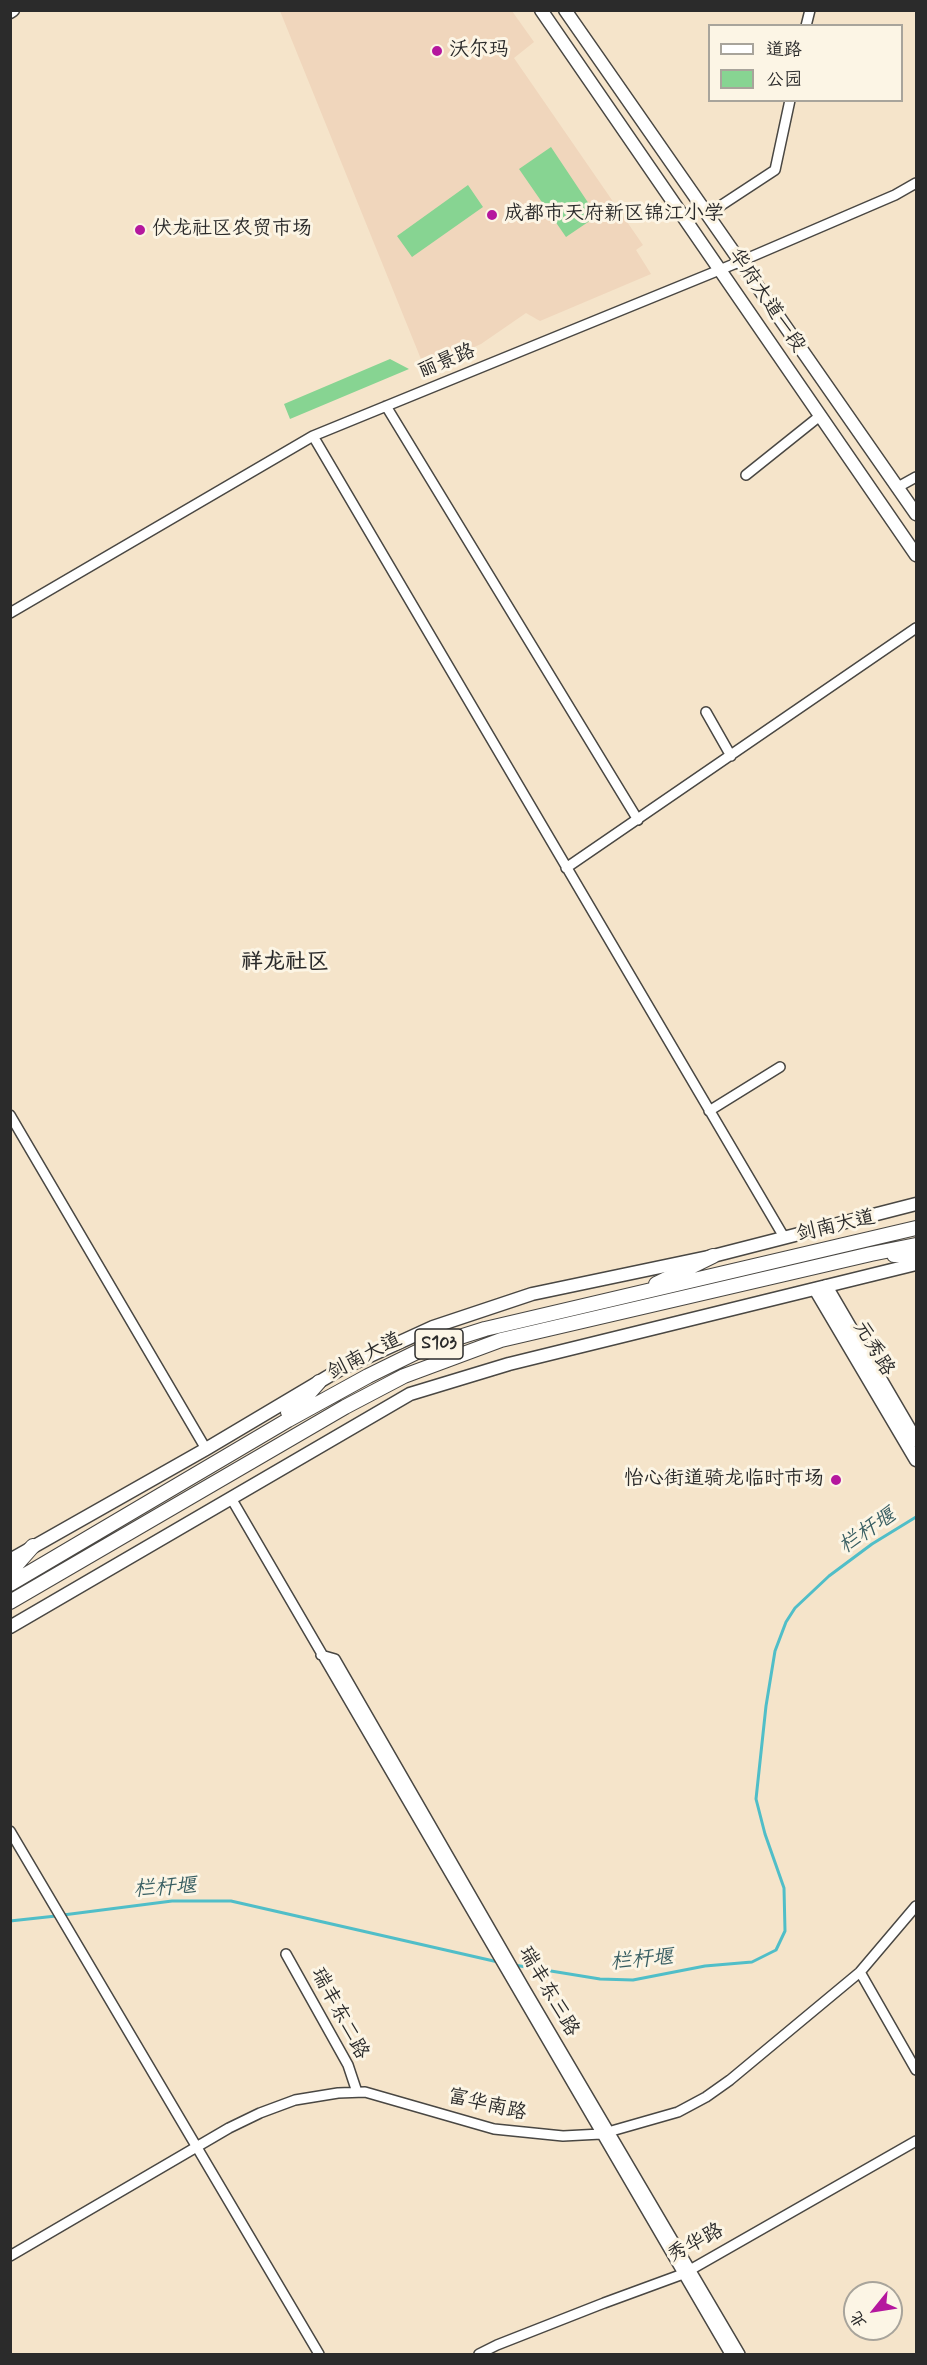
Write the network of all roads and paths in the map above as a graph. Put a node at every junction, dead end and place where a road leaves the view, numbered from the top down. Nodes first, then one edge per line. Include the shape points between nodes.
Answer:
1 (541, 10) edge
2 (565, 10) edge
3 (790, 102) edge
4 (916, 183) edge
5 (708, 214) junction
6 (739, 262) junction
7 (721, 269) junction
8 (386, 406) junction
9 (821, 416) junction
10 (313, 436) junction
11 (746, 475) dead end
12 (916, 477) edge
13 (898, 488) junction
14 (916, 514) edge
15 (916, 555) edge
16 (10, 613) edge
17 (916, 628) edge
18 (706, 712) dead end
19 (731, 756) junction
20 (638, 820) junction
21 (566, 868) junction
22 (780, 1067) dead end
23 (709, 1111) junction
24 (10, 1115) edge
25 (916, 1204) edge
26 (916, 1228) edge
27 (784, 1237) junction
28 (916, 1245) edge
29 (871, 1254) junction
30 (713, 1256) junction
31 (916, 1256) edge
32 (916, 1264) edge
33 (820, 1288) junction
34 (634, 1295) junction
35 (319, 1382) junction
36 (916, 1440) edge
37 (206, 1449) junction
38 (916, 1460) edge
39 (202, 1471) junction
40 (231, 1498) junction
41 (33, 1546) junction
42 (10, 1560) edge
43 (10, 1572) edge
44 (10, 1584) edge
45 (10, 1602) edge
46 (10, 1626) edge
47 (10, 1831) edge
48 (916, 1906) edge
49 (286, 1954) dead end
50 (860, 1972) junction
51 (916, 2070) edge
52 (357, 2092) junction
53 (605, 2133) junction
54 (916, 2141) edge
55 (195, 2147) junction
56 (10, 2256) edge
57 (686, 2272) junction
58 (319, 2355) edge
59 (479, 2355) edge
60 (730, 2355) edge
61 (740, 2355) edge

1 - 7 main road, 华府大道一段
2 - 5 main road
3 - 5 street via 775,170
4 - 6 street, 丽景路
5 - 6 main road
6 - 7 street, 丽景路
6 - 13 main road
7 - 8 street, 丽景路
7 - 9 main road, 华府大道一段
8 - 10 street, 丽景路
8 - 20 street
9 - 11 street
9 - 15 main road, 华府大道一段
10 - 16 street, 丽景路
10 - 21 street
12 - 13 street
13 - 14 main road
17 - 19 street
18 - 19 street
19 - 20 street
20 - 21 street
21 - 23 street
22 - 23 street
23 - 27 street
24 - 37 street
25 - 27 main road
26 - 34 highway, 剑南大道 / S103
27 - 30 main road
28 - 29 highway, 剑南大道 / S103
29 - 31 highway
29 - 45 highway, 剑南大道 / S103 via 501,1340 404,1376
30 - 34 highway
30 - 35 main road via 532,1293 474,1311 402,1339
32 - 33 main road
33 - 36 main road, 元秀路
33 - 38 main road, 元秀路
33 - 40 main road via 509,1364 410,1394
34 - 39 highway, 剑南大道 / S103 via 485,1329 425,1348 368,1376
35 - 37 main road
35 - 39 highway via 297,1407 250,1435
37 - 41 main road
39 - 44 highway, 剑南大道 / S103
40 - 46 main road
40 - 53 street, 瑞丰东三路
41 - 42 main road
41 - 43 highway
47 - 55 street
48 - 50 street, 富华南路
49 - 52 street, 瑞丰东二路 via 348,2065
50 - 51 street
50 - 53 street, 富华南路 via 706,2097 678,2112
52 - 53 street, 富华南路 via 494,2130 563,2136
52 - 55 street, 富华南路 via 295,2100 260,2113
53 - 57 street, 瑞丰东三路
54 - 57 street, 秀华路
55 - 56 street, 富华南路
55 - 58 street
57 - 59 street, 秀华路
57 - 60 street, 瑞丰东三路
57 - 61 street, 瑞丰东三路

